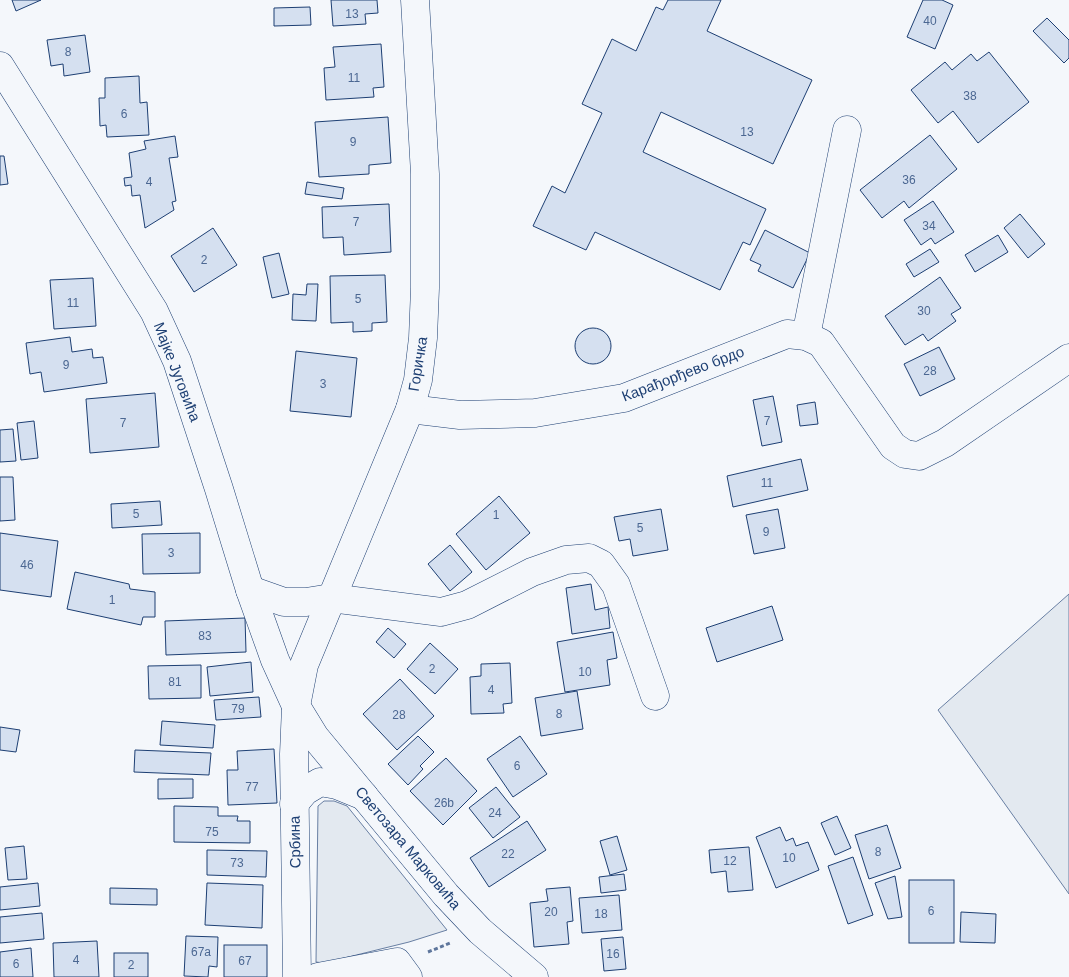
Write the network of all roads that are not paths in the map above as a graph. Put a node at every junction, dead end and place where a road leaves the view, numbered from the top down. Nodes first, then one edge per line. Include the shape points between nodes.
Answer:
1 (420, 1) edge
2 (0, 66) edge
3 (846, 130) dead end
4 (806, 336) junction
5 (1069, 358) edge
6 (410, 409) junction
7 (250, 590) junction
8 (331, 598) junction
9 (655, 696) dead end
10 (296, 706) junction
11 (366, 797) junction
12 (294, 804) junction
13 (402, 970) edge
14 (297, 977) edge
15 (318, 977) edge
16 (534, 977) edge

1 - 6 street, Горичка via 425,288 418,380
2 - 7 street, Мајке Југовића via 154,311 177,362
3 - 4 street
4 - 5 street via 820,343 893,446 905,454 919,456 945,443
4 - 6 street, Карађорђево брдо via 787,334 624,398 535,413 460,415
6 - 8 street, Горичка
7 - 8 street via 284,602
7 - 10 street, Мајке Југовића via 275,660
8 - 9 street via 441,612 467,605 532,572 566,560 589,558 601,564 616,584
8 - 10 street, Горичка via 304,665
10 - 11 street, Светозара Марковића via 315,736
10 - 12 street, Србина
11 - 12 street via 320,782 305,791
11 - 16 street, Светозара Марковића via 446,896 480,931
12 - 14 street, Србина
13 - 15 street

